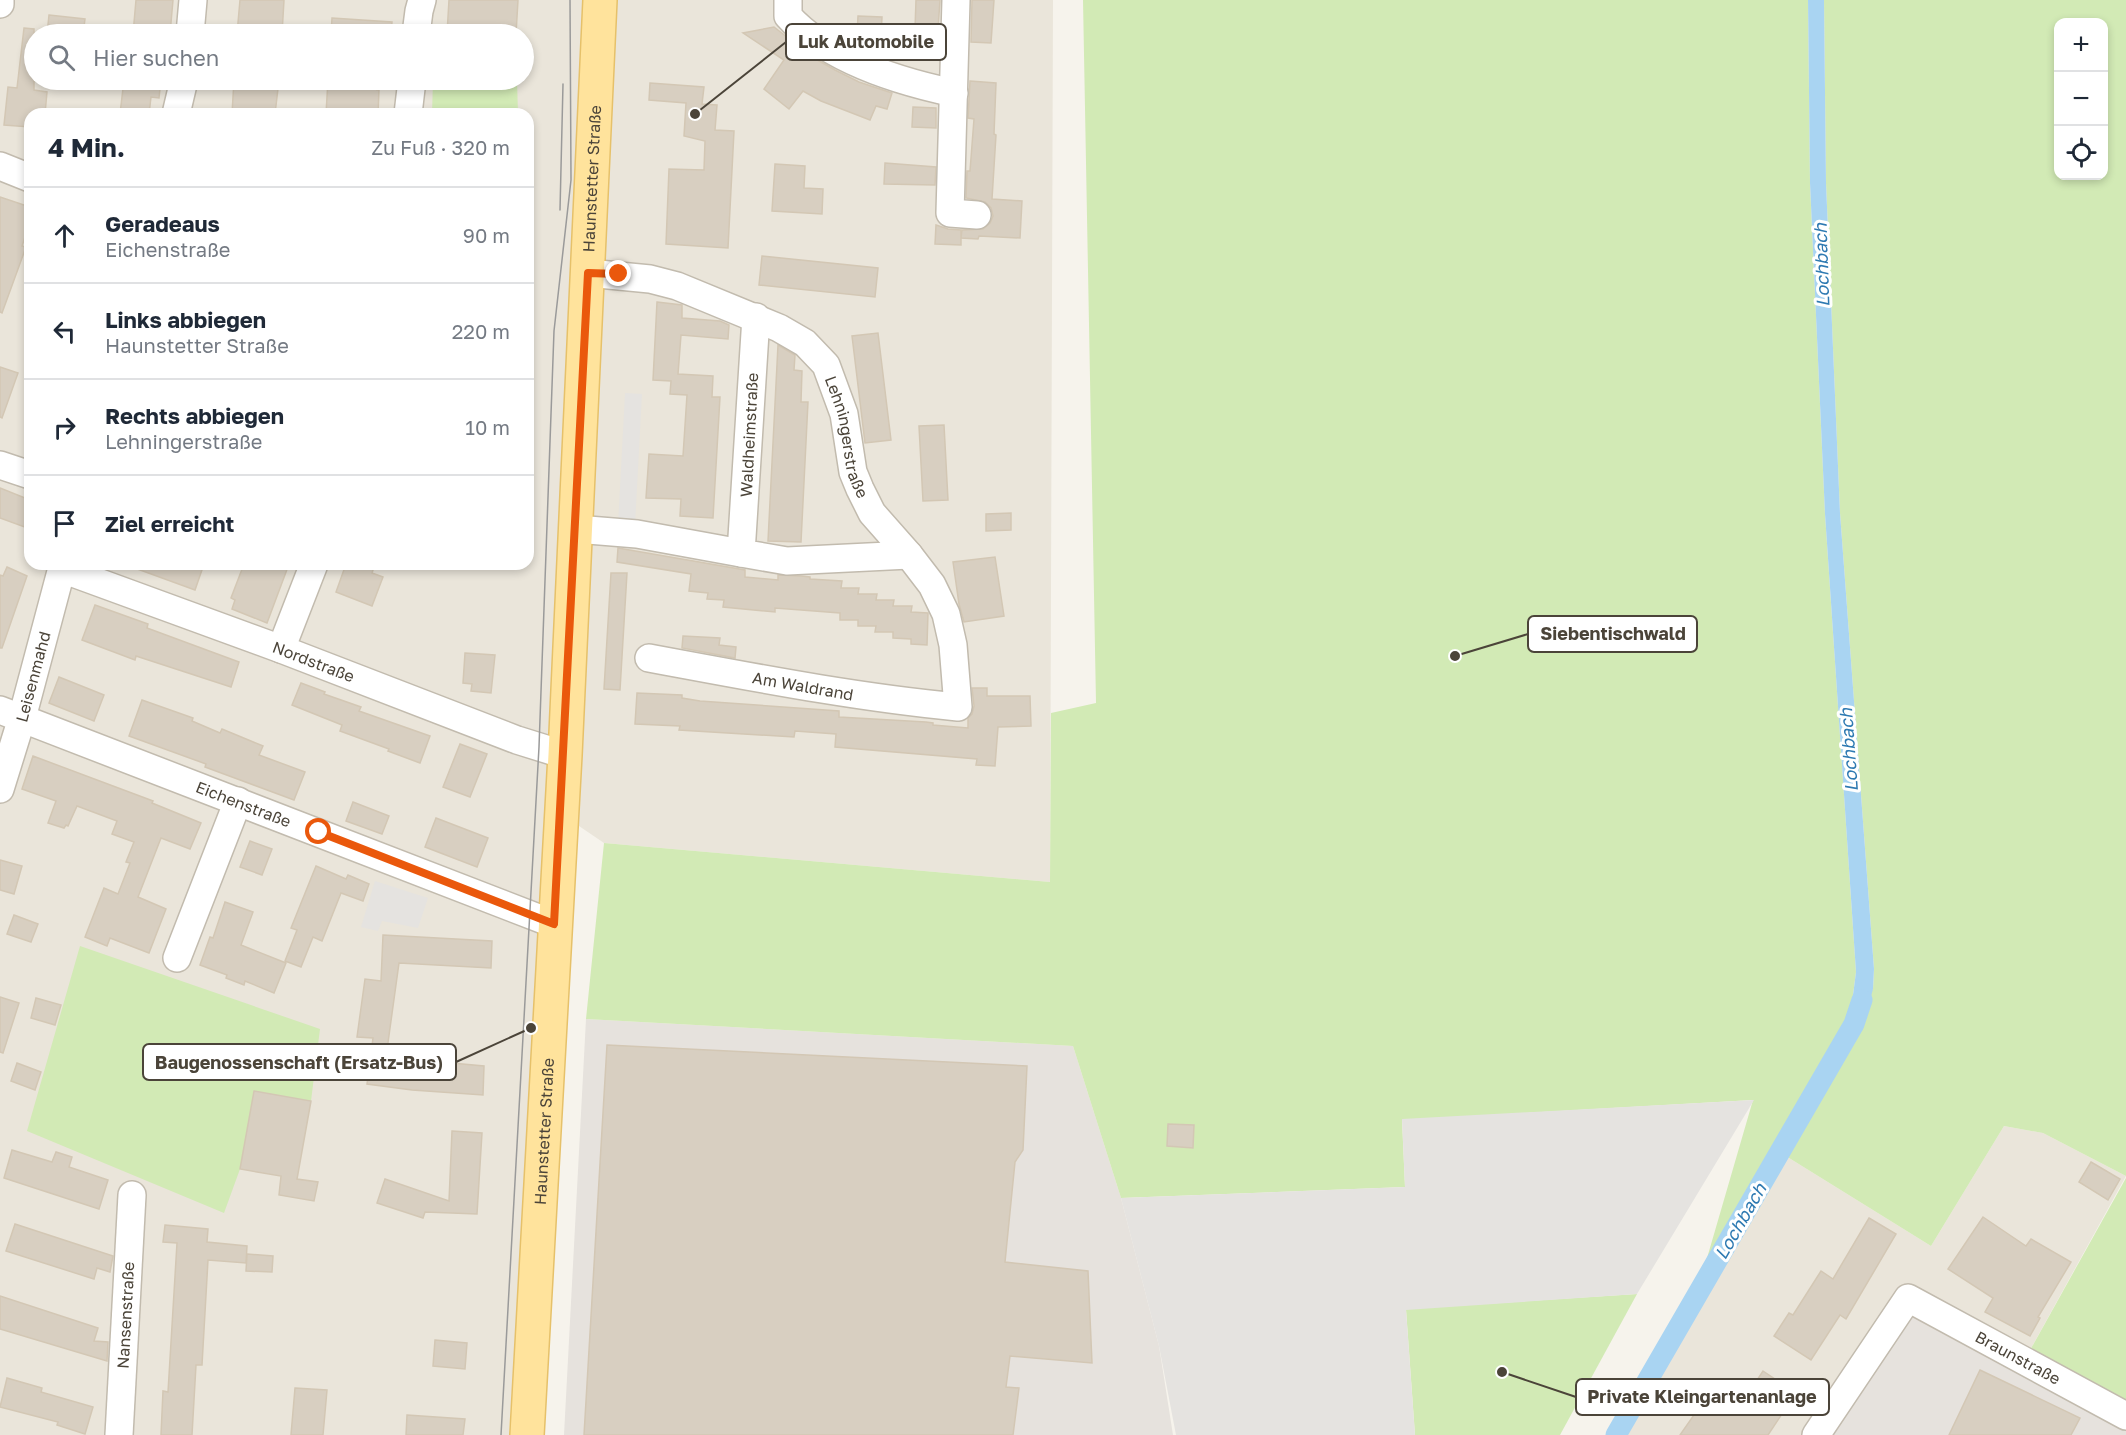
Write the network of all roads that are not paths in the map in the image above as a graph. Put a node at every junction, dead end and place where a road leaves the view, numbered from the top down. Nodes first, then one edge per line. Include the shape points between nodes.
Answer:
1 (193, 0) edge
2 (422, 0) edge
3 (600, 0) edge
4 (788, 0) edge
5 (956, 0) edge
6 (191, 24) edge
7 (417, 24) edge
8 (182, 90) edge
9 (411, 90) edge
10 (954, 93) junction
11 (177, 108) edge
12 (409, 108) edge
13 (0, 166) edge
14 (24, 176) edge
15 (977, 215) dead end
16 (588, 273) junction
17 (756, 318) junction
18 (0, 465) edge
19 (24, 473) edge
20 (576, 529) junction
21 (741, 553) junction
22 (909, 555) junction
23 (62, 570) edge
24 (74, 570) edge
25 (312, 570) edge
26 (281, 649) junction
27 (649, 658) dead end
28 (958, 706) joint
29 (11, 714) edge
30 (565, 755) junction
31 (0, 789) edge
32 (238, 801) junction
33 (554, 924) junction
34 (177, 958) dead end
35 (132, 1195) dead end
36 (2126, 1416) edge
37 (119, 1435) edge
38 (527, 1435) edge
39 (1816, 1435) edge

1 - 6 street
2 - 7 street
3 - 16 main road, Haunstetter Straße
4 - 10 street via 788,16 832,50 903,81
5 - 10 street
8 - 11 street
9 - 12 street
10 - 15 street via 951,213
13 - 14 street
16 - 17 street, Lehningerstraße via 668,283
16 - 20 main road, Haunstetter Straße
17 - 21 street, Waldheimstraße
17 - 22 street, Lehningerstraße via 805,343 826,365 844,414 853,472 860,489 872,513
18 - 19 street
20 - 21 street via 637,534
20 - 30 main road, Haunstetter Straße
21 - 22 street via 787,561
22 - 28 street, Lehningerstraße via 932,585 946,614
23 - 29 street, Leisenmahd
24 - 26 street, Nordstraße
25 - 26 street
26 - 30 street, Nordstraße
27 - 28 street, Am Waldrand via 830,691
29 - 31 street, Leisenmahd
29 - 32 street, Eichenstraße
30 - 33 main road, Haunstetter Straße
32 - 33 street, Eichenstraße
32 - 34 street
33 - 38 main road, Haunstetter Straße
35 - 37 street, Nansenstraße
36 - 39 street, Braunstraße via 1908,1298

